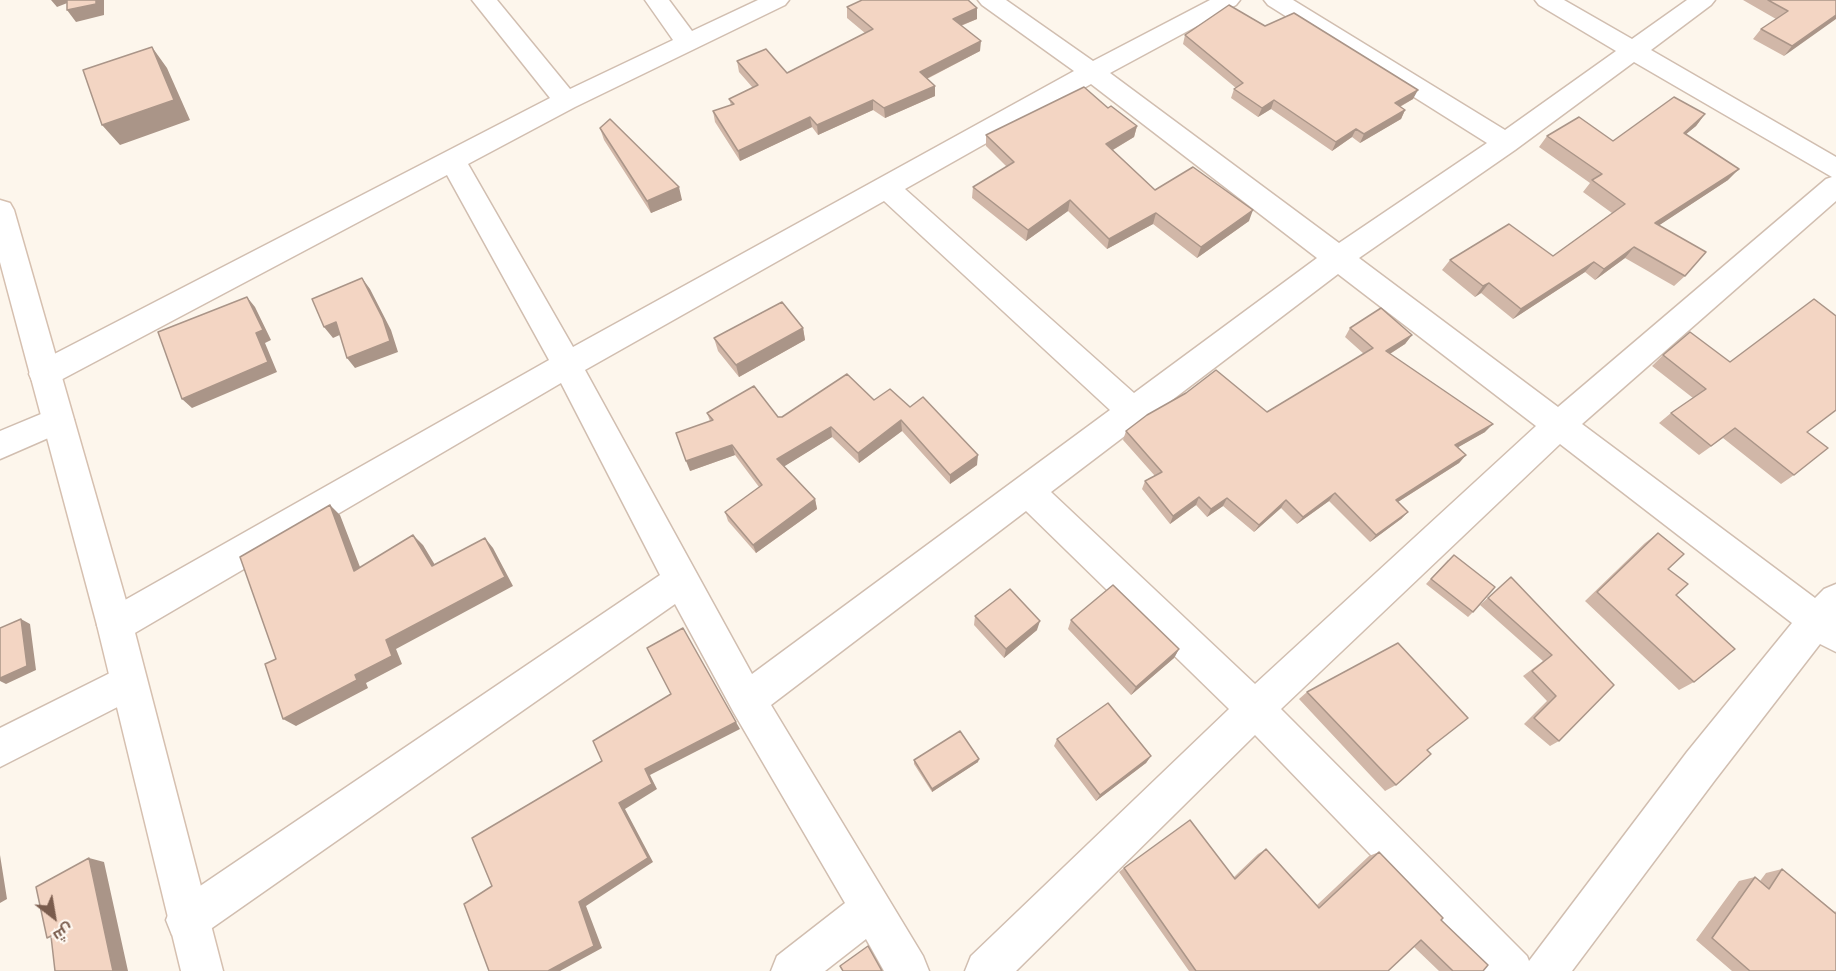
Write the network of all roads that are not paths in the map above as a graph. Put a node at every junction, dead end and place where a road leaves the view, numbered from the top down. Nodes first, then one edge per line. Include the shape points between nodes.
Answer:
1 (484, 0) edge
2 (657, 0) edge
3 (777, 0) edge
4 (990, 0) edge
5 (1228, 0) edge
6 (1276, 0) edge
7 (1547, 0) edge
8 (1703, 0) edge
9 (688, 43) junction
10 (1635, 51) junction
11 (1092, 72) junction
12 (566, 101) junction
13 (1506, 143) junction
14 (452, 160) junction
15 (1836, 169) edge
16 (1836, 186) edge
17 (886, 187) junction
18 (2, 222) edge
19 (1338, 258) junction
20 (567, 365) junction
21 (44, 374) junction
22 (1133, 412) junction
23 (58, 420) junction
24 (1559, 425) junction
25 (0, 445) edge
26 (1028, 491) junction
27 (681, 580) junction
28 (1830, 618) edge
29 (115, 625) junction
30 (128, 682) junction
31 (747, 700) junction
32 (1255, 709) junction
33 (0, 748) edge
34 (871, 908) junction
35 (187, 920) junction
36 (202, 971) edge
37 (792, 971) edge
38 (908, 971) edge
39 (986, 971) edge
40 (1512, 971) edge
41 (1546, 971) edge

1 - 12 street
2 - 9 street
3 - 9 street
4 - 11 street
5 - 11 street
6 - 13 street
7 - 10 street
8 - 10 street
9 - 12 street
10 - 13 street
10 - 15 street
11 - 17 street
11 - 19 street
12 - 14 street
13 - 19 street
14 - 20 street
14 - 21 street
16 - 24 street
17 - 20 street
17 - 22 street
18 - 21 street
19 - 22 street
19 - 24 street
20 - 27 street
20 - 29 street
21 - 23 street
22 - 26 street
23 - 25 street
23 - 29 street
24 - 28 street
24 - 32 street
26 - 31 street
26 - 32 street
27 - 31 street
27 - 35 street
28 - 41 street via 1701,766
29 - 30 street
30 - 33 street
30 - 35 street
31 - 34 street
32 - 39 street
32 - 40 street
34 - 37 street
34 - 38 street
35 - 36 street

